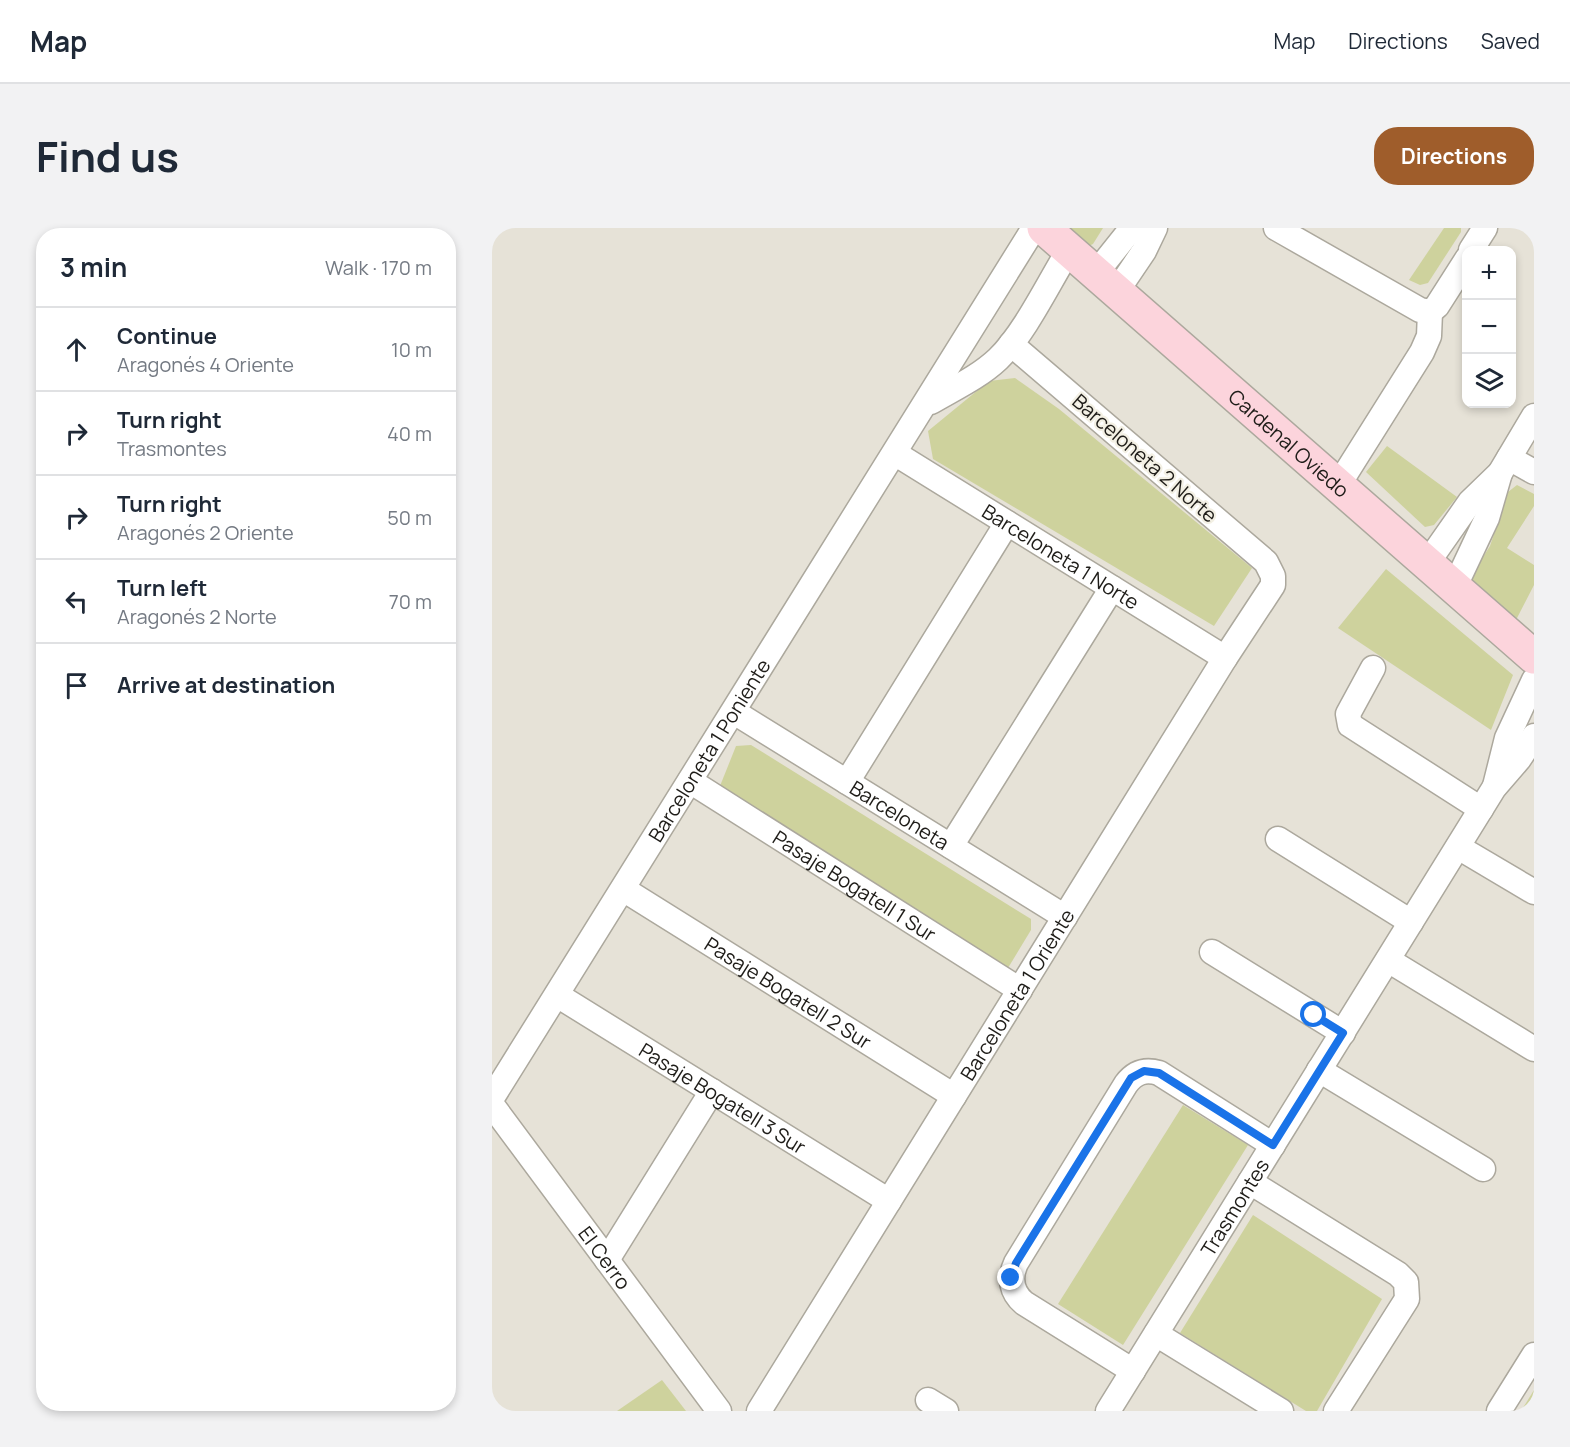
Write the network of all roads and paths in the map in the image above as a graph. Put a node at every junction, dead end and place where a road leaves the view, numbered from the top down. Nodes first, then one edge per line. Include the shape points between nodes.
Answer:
1 (1034, 228) edge
2 (1044, 228) edge
3 (1132, 228) edge
4 (1155, 228) edge
5 (1276, 228) edge
6 (1485, 228) edge
7 (1474, 246) edge
8 (1070, 250) junction
9 (1462, 267) edge
10 (1107, 282) junction
11 (1430, 312) junction
12 (1011, 344) junction
13 (927, 404) junction
14 (1534, 416) edge
15 (896, 454) junction
16 (1505, 465) junction
17 (1534, 472) edge
18 (1339, 484) junction
19 (1007, 523) junction
20 (1428, 562) junction
21 (1274, 576) joint
22 (1455, 586) junction
23 (1112, 588) junction
24 (1534, 657) edge
25 (1225, 658) junction
26 (1373, 668) dead end
27 (1534, 680) edge
28 (734, 712) junction
29 (1534, 736) edge
30 (690, 781) junction
31 (847, 782) junction
32 (1494, 788) junction
33 (1481, 808) junction
34 (1278, 839) dead end
35 (951, 846) junction
36 (1458, 847) junction
37 (623, 889) junction
38 (1534, 892) edge
39 (1065, 917) junction
40 (1411, 922) junction
41 (1212, 952) dead end
42 (1388, 960) junction
43 (1020, 990) junction
44 (557, 995) junction
45 (1343, 1033) junction
46 (1534, 1049) edge
47 (1319, 1070) junction
48 (712, 1091) junction
49 (954, 1096) junction
50 (492, 1098) edge
51 (492, 1105) edge
52 (1273, 1145) junction
53 (1483, 1169) dead end
54 (1250, 1182) junction
55 (889, 1201) junction
56 (607, 1260) junction
57 (1156, 1334) junction
58 (1534, 1355) edge
59 (1133, 1371) junction
60 (719, 1411) edge
61 (759, 1411) edge
62 (1108, 1411) edge
63 (1281, 1411) edge
64 (1336, 1411) edge
65 (1499, 1411) edge

1 - 13 street, Barceloneta 1 Poniente
2 - 8 street, Cardenal Oviedo
3 - 10 street
4 - 10 street via 1144,251
5 - 11 street via 1420,310
6 - 7 street
8 - 10 street, Cardenal Oviedo
8 - 12 street, Barceloneta 1 Poniente
9 - 11 street
10 - 18 street, Cardenal Oviedo
11 - 18 street via 1429,336 1422,352
12 - 13 street, Barceloneta 1 Poniente via 979,374
12 - 21 street, Barceloneta 2 Norte via 1266,562
13 - 15 street, Barceloneta 1 Poniente
14 - 16 street
15 - 19 street, Barceloneta 1 Norte
15 - 28 street, Barceloneta 1 Poniente
16 - 17 street
16 - 20 street via 1470,502
16 - 22 street via 1487,518
18 - 20 street, Cardenal Oviedo
19 - 23 street, Barceloneta 1 Norte
19 - 31 street
20 - 22 street, Cardenal Oviedo
21 - 25 street, Barceloneta 1 Oriente via 1269,594
22 - 24 street, Cardenal Oviedo
23 - 25 street, Barceloneta 1 Norte
23 - 35 street
25 - 39 street, Barceloneta 1 Oriente
26 - 33 street via 1348,714 1350,725
27 - 32 street, Trasmontes via 1507,738
28 - 30 street, Barceloneta 1 Poniente
28 - 31 street, Barceloneta
29 - 32 street, Trasmontes
30 - 37 street, Barceloneta 1 Poniente
30 - 43 street, Pasaje Bogatell 1 Sur
31 - 35 street, Barceloneta
32 - 33 street, Trasmontes
33 - 36 street, Trasmontes
34 - 40 street
35 - 39 street, Barceloneta
36 - 38 street
36 - 40 street, Trasmontes
37 - 44 street, Barceloneta 1 Poniente
37 - 49 street, Pasaje Bogatell 2 Sur
39 - 43 street, Barceloneta 1 Oriente
40 - 42 street, Trasmontes
41 - 45 street
42 - 45 street, Trasmontes
42 - 46 street
43 - 49 street, Barceloneta 1 Oriente
44 - 48 street, Pasaje Bogatell 3 Sur
44 - 50 street, Barceloneta 1 Poniente
45 - 47 street, Trasmontes
47 - 52 street, Trasmontes
47 - 53 street
48 - 55 street, Pasaje Bogatell 3 Sur
48 - 56 street
49 - 55 street, Barceloneta 1 Oriente
51 - 56 street, El Cerro
52 - 54 street, Trasmontes
52 - 59 street via 1152,1071 1131,1078 1108,1114 1016,1263 1012,1285 1023,1303
54 - 57 street, Trasmontes
54 - 64 street via 1407,1282 1407,1299
55 - 61 street, Barceloneta 1 Oriente
56 - 60 street, El Cerro
57 - 59 street, Trasmontes
57 - 63 street
58 - 65 street
59 - 62 street, Trasmontes

